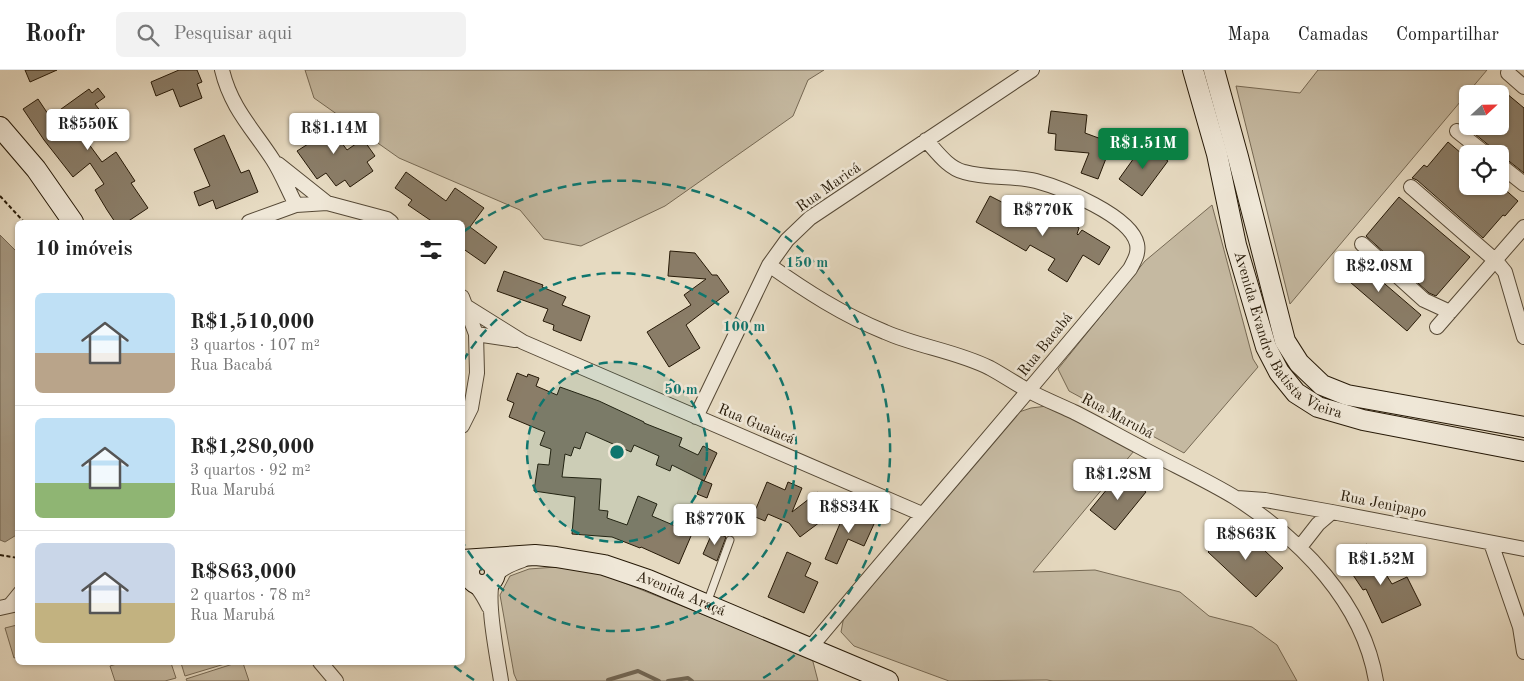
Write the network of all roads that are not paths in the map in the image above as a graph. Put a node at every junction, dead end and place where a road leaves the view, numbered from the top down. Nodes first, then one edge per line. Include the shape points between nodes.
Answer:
1 (222, 70) edge
2 (1032, 70) edge
3 (1193, 70) edge
4 (1214, 70) edge
5 (1508, 73) dead end
6 (1524, 86) edge
7 (1457, 131) dead end
8 (3, 132) edge
9 (926, 140) junction
10 (1475, 145) edge
11 (273, 161) junction
12 (1509, 172) edge
13 (1524, 184) edge
14 (1411, 187) dead end
15 (327, 203) junction
16 (296, 205) junction
17 (72, 220) edge
18 (254, 220) edge
19 (388, 220) edge
20 (1524, 227) edge
21 (1258, 235) junction
22 (1235, 241) junction
23 (1362, 244) dead end
24 (1496, 261) junction
25 (769, 265) junction
26 (465, 302) edge
27 (1450, 312) junction
28 (1436, 327) dead end
29 (476, 334) junction
30 (1524, 338) edge
31 (523, 342) junction
32 (1029, 391) junction
33 (696, 417) junction
34 (465, 420) edge
35 (1524, 427) edge
36 (1524, 451) edge
37 (1235, 498) junction
38 (1332, 512) junction
39 (922, 514) junction
40 (730, 540) dead end
41 (1491, 543) junction
42 (1300, 547) junction
43 (1524, 549) edge
44 (535, 555) junction
45 (472, 559) edge
46 (467, 577) edge
47 (494, 578) junction
48 (15, 594) edge
49 (706, 605) junction
50 (7, 606) edge
51 (491, 609) junction
52 (810, 648) junction
53 (1524, 652) edge
54 (323, 665) edge
55 (336, 681) edge
56 (501, 681) edge
57 (888, 681) edge
58 (1376, 681) edge

1 - 11 street via 242,118
2 - 9 street, Rua Maricá
3 - 22 main road, Avenida Evandro Batista Vieira via 1217,154
4 - 21 main road, Avenida Evandro Batista Vieira
5 - 6 street
7 - 10 street
8 - 17 main road via 36,169
9 - 25 street, Rua Maricá via 810,218 787,240
9 - 32 street, Rua Bacabá via 944,161 962,172 1035,181 1075,194 1107,211 1129,230 1137,243 1138,255 1130,269
11 - 15 street
11 - 16 street
12 - 13 street
14 - 24 street
15 - 16 street
15 - 19 street
16 - 18 street
20 - 24 street
21 - 22 main road
21 - 35 main road, Avenida Evandro Batista Vieira via 1285,341 1299,363 1322,385 1347,395
22 - 36 main road, Avenida Evandro Batista Vieira via 1266,347 1279,372 1296,393 1318,407 1363,420
23 - 27 street via 1424,300
24 - 27 street
24 - 30 street via 1505,272
25 - 32 street, Rua Marubá via 846,314 886,333 989,368
25 - 33 street, Rua Maricá
26 - 29 street
26 - 31 street, Rua Guaiacá
27 - 28 street
29 - 31 street, Rua Guaiacá
29 - 34 street via 477,373 471,408
31 - 33 street, Rua Guaiacá
32 - 37 street, Rua Marubá
32 - 39 street, Rua Bacabá
33 - 39 street, Rua Guaiacá
37 - 38 street, Rua Jenipapo
37 - 42 street, Rua Marubá
38 - 41 street, Rua Jenipapo
38 - 42 street
39 - 52 street, Rua Bacabá
40 - 49 lane
41 - 43 street, Rua Jenipapo
41 - 53 street via 1520,626
42 - 58 street, Rua Marubá via 1332,582 1355,620 1373,664
44 - 45 main road, Avenida Araçá
44 - 47 street via 506,567
44 - 49 main road, Avenida Araçá via 604,565
45 - 46 main road via 477,559 471,564
45 - 47 main road via 486,559 493,564
46 - 47 main road via 479,585 488,584
46 - 51 street via 482,592
47 - 51 street
48 - 50 lane
49 - 52 main road, Avenida Araçá
51 - 56 street
52 - 57 main road, Avenida Araçá
54 - 55 street

